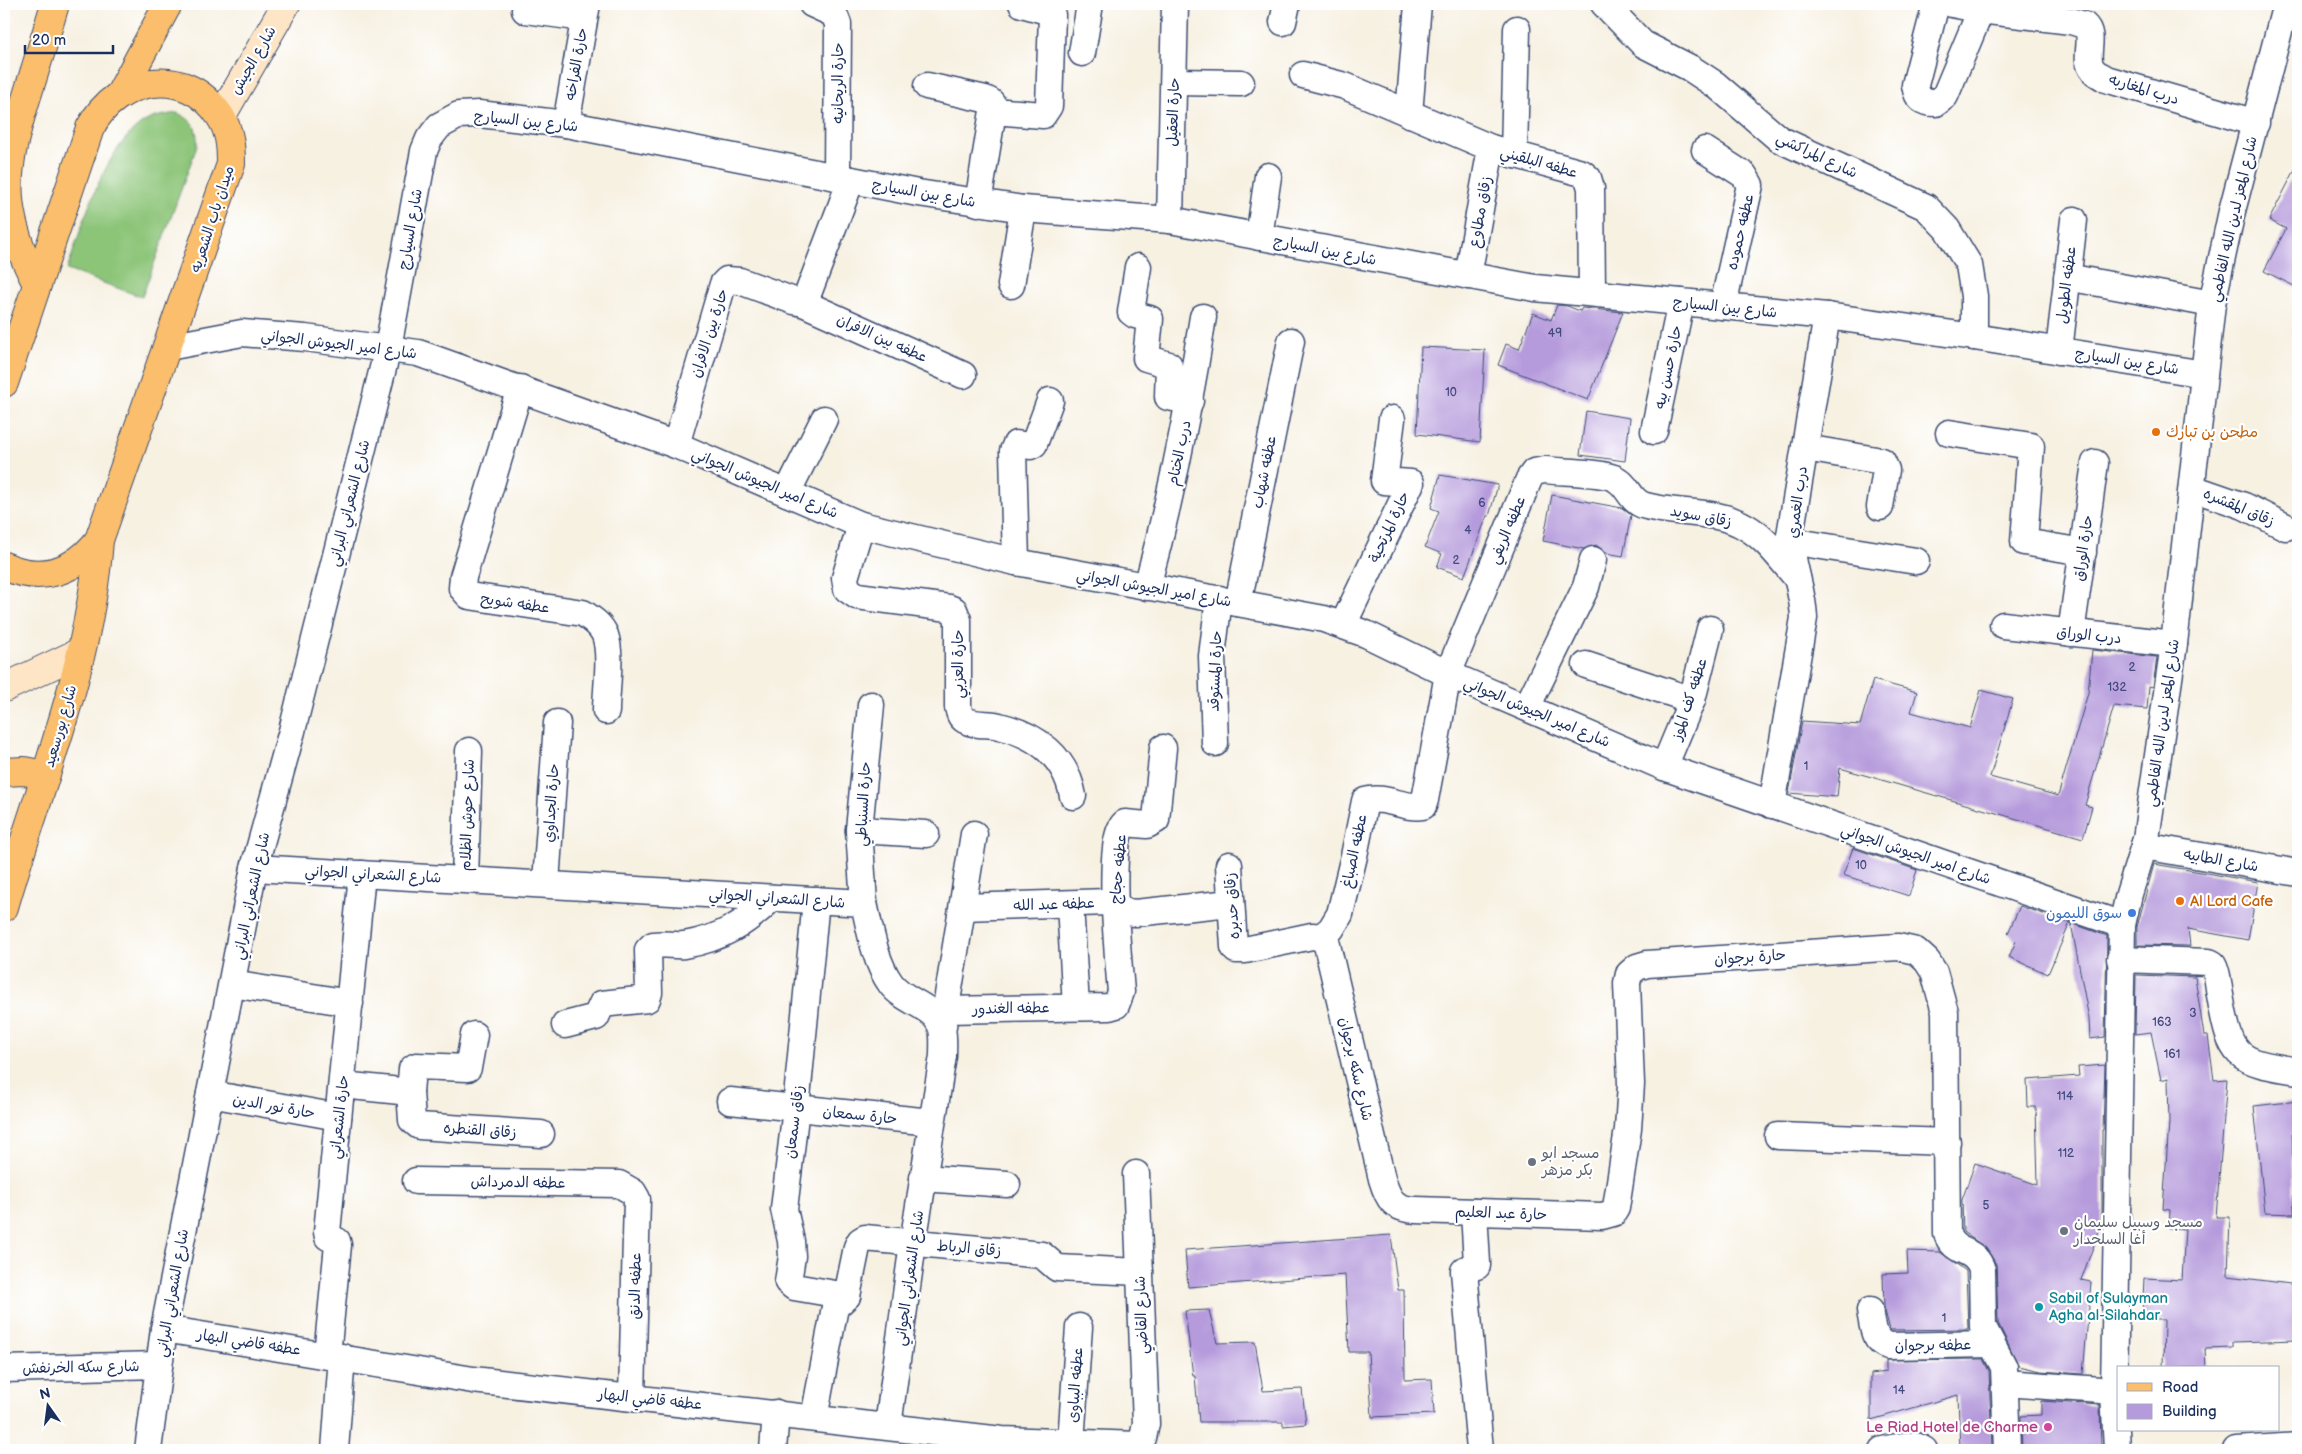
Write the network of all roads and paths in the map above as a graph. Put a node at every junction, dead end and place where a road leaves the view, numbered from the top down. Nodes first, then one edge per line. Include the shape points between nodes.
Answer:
1 (56, 4) edge
2 (168, 4) edge
3 (286, 4) edge
4 (812, 4) edge
5 (1022, 4) edge
6 (1090, 4) edge
7 (1175, 4) edge
8 (1418, 4) edge
9 (1604, 4) edge
10 (2286, 4) edge
11 (1957, 5) edge
12 (525, 10) dead end
13 (2042, 10) edge
14 (585, 11) edge
15 (839, 14) edge
16 (1517, 29) dead end
17 (1082, 53) dead end
18 (1303, 75) dead end
19 (1174, 82) junction
20 (1241, 83) dead end
21 (927, 86) dead end
22 (121, 92) junction
23 (996, 110) junction
24 (1409, 114) junction
25 (221, 117) junction
26 (449, 120) joint
27 (2256, 123) junction
28 (566, 124) junction
29 (1705, 150) dead end
30 (1502, 152) junction
31 (5, 165) edge
32 (1268, 176) dead end
33 (844, 178) junction
34 (978, 203) junction
35 (1023, 209) junction
36 (1170, 220) junction
37 (2074, 220) dead end
38 (1259, 238) junction
39 (1138, 267) dead end
40 (1468, 276) junction
41 (2067, 277) junction
42 (37, 284) junction
43 (1012, 285) dead end
44 (1592, 294) junction
45 (801, 302) junction
46 (1681, 302) junction
47 (2212, 304) junction
48 (1722, 306) junction
49 (1827, 316) junction
50 (1203, 317) dead end
51 (1974, 336) junction
52 (1291, 341) dead end
53 (168, 347) junction
54 (388, 348) junction
55 (2059, 350) junction
56 (2204, 374) junction
57 (963, 375) dead end
58 (4, 383) edge
59 (520, 388) junction
60 (1050, 401) dead end
61 (1190, 401) junction
62 (824, 419) dead end
63 (1392, 419) dead end
64 (1654, 431) dead end
65 (1950, 433) dead end
66 (676, 445) junction
67 (1805, 448) junction
68 (2095, 463) dead end
69 (1622, 484) joint
70 (2192, 488) junction
71 (787, 493) junction
72 (1880, 507) dead end
73 (861, 525) junction
74 (2286, 527) dead end
75 (99, 540) junction
76 (1790, 541) junction
77 (2083, 552) junction
78 (1593, 560) dead end
79 (1916, 561) dead end
80 (1016, 562) junction
81 (4, 566) edge
82 (1797, 578) junction
83 (1147, 587) junction
84 (1228, 601) junction
85 (1343, 625) junction
86 (2004, 625) dead end
87 (1710, 629) dead end
88 (2072, 633) junction
89 (2174, 644) junction
90 (80, 652) junction
91 (1586, 665) dead end
92 (1448, 674) junction
93 (4, 688) edge
94 (1692, 700) junction
95 (871, 705) dead end
96 (1526, 707) junction
97 (606, 711) dead end
98 (557, 723) dead end
99 (1215, 743) dead end
100 (1163, 748) dead end
101 (469, 751) dead end
102 (1664, 767) junction
103 (4, 772) edge
104 (45, 775) junction
105 (1073, 796) dead end
106 (1772, 805) junction
107 (859, 830) junction
108 (926, 834) dead end
109 (974, 834) dead end
110 (2144, 846) junction
111 (1229, 865) dead end
112 (254, 868) junction
113 (2298, 873) edge
114 (362, 874) junction
115 (465, 879) junction
116 (546, 883) junction
117 (772, 898) junction
118 (816, 900) junction
119 (864, 903) junction
120 (1114, 903) junction
121 (1231, 903) junction
122 (1070, 904) junction
123 (4, 907) edge
124 (963, 907) junction
125 (2122, 925) junction
126 (1321, 937) junction
127 (2120, 959) junction
128 (232, 984) junction
129 (1121, 992) joint
130 (350, 1003) junction
131 (1076, 1007) junction
132 (944, 1020) junction
133 (566, 1025) dead end
134 (474, 1035) dead end
135 (2298, 1071) edge
136 (342, 1085) junction
137 (410, 1092) junction
138 (210, 1094) junction
139 (730, 1101) dead end
140 (796, 1108) junction
141 (338, 1117) junction
142 (931, 1122) junction
143 (541, 1134) dead end
144 (1778, 1136) dead end
145 (1947, 1142) junction
146 (1136, 1174) dead end
147 (923, 1178) junction
148 (416, 1181) dead end
149 (620, 1184) joint
150 (1007, 1184) dead end
151 (1391, 1201) joint
152 (1474, 1212) junction
153 (1613, 1213) joint
154 (913, 1243) junction
155 (1140, 1272) junction
156 (847, 1296) junction
157 (1870, 1310) dead end
158 (1079, 1327) dead end
159 (164, 1329) junction
160 (1991, 1344) junction
161 (334, 1356) junction
162 (159, 1365) junction
163 (4, 1369) edge
164 (2005, 1383) junction
165 (2114, 1391) junction
166 (632, 1397) junction
167 (776, 1413) junction
168 (814, 1418) junction
169 (888, 1426) junction
170 (1072, 1442) junction
171 (2298, 1446) edge
172 (1134, 1448) edge
173 (148, 1450) edge
174 (335, 1450) edge
175 (773, 1450) edge
176 (1480, 1450) edge
177 (1882, 1450) edge
178 (1924, 1450) edge
179 (2007, 1450) edge
180 (2117, 1450) edge
181 (2236, 1450) edge

1 - 31 main road
2 - 22 main road
3 - 25 main road, شارع الجيش
4 - 15 street, حارة الريحانيه
5 - 23 street via 1052,15 1047,111 1038,116
6 - 17 street
7 - 19 street, حارة العقيل
8 - 24 street
9 - 51 street, شارع المراكشي via 1643,44 1716,85 1779,139 1926,207 1947,229 1969,265 1974,296
10 - 27 street, شارع المعز لدين الله الفاطمي
11 - 13 street, درب المغاربه
12 - 14 street
13 - 27 street, درب المغاربه via 2088,28 2090,64 2093,70 2106,78
14 - 28 street, حارة الفراخه
15 - 33 street, حارة الريحانيه
16 - 30 street, زقاق مطاوع
18 - 24 street, عطفه البلقيني via 1345,86
19 - 20 street
19 - 36 street, حارة العقيل
21 - 23 street via 985,99
22 - 25 main road, ميدان باب الشعريه via 152,82 184,86 211,104
22 - 42 main road, ميدان باب الشعريه via 97,113 90,128
23 - 34 street via 991,114
24 - 30 street, عطفه البلقيني
25 - 53 main road, ميدان باب الشعريه via 228,132 231,164
26 - 28 street, شارع بين السيارج via 459,115 479,114
26 - 54 street, شارع السيارج via 428,138 424,151
27 - 47 street, شارع المعز لدين الله الفاطمي via 2232,211
28 - 33 street, شارع بين السيارج
29 - 48 street, عطفه حموده via 1744,175 1750,185
30 - 40 street, زقاق مطاوع
30 - 44 street, عطفه البلقيني via 1582,172 1588,178 1591,188
31 - 42 main road via 8,216 14,240
32 - 38 street
33 - 34 street, شارع بين السيارج
33 - 45 street via 806,299
34 - 35 street, شارع بين السيارج
35 - 36 street, شارع بين السيارج
35 - 43 street
36 - 38 street, شارع بين السيارج
37 - 41 street, عطفه الطويل
38 - 40 street, شارع بين السيارج
39 - 61 street via 1131,309 1135,315 1150,319 1146,358 1169,364 1168,397
40 - 44 street, شارع بين السيارج
41 - 47 street
41 - 55 street, عطفه الطويل
42 - 58 main road, ميدان باب الشعريه
44 - 46 street, شارع بين السيارج
45 - 57 street, عطفه بين الافران
45 - 66 street, حارة بين الافران via 740,281 728,280 723,284
46 - 48 street, شارع بين السيارج
46 - 64 street, حارة حسن بيه
47 - 56 street, شارع المعز لدين الله الفاطمي
48 - 49 street, شارع بين السيارج
49 - 51 street, شارع بين السيارج
49 - 67 street, درب الغمري
50 - 61 street, درب الختام
51 - 55 street, شارع بين السيارج
52 - 84 street, عطفه شهاب
53 - 54 street, شارع امير الجيوش الجواني via 242,333
53 - 75 main road, ميدان باب الشعريه
54 - 59 street, شارع امير الجيوش الجواني via 418,353
54 - 112 street, شارع الشعراني البراني via 292,731
55 - 56 street, شارع بين السيارج
56 - 70 street, شارع المعز لدين الله الفاطمي
59 - 66 street, شارع امير الجيوش الجواني
59 - 97 street, عطفه شويح via 462,577 462,588 469,596 583,613 596,622 605,634 608,650
60 - 80 street via 1034,444 1016,444 1013,451
61 - 83 street, درب الختام
62 - 71 street
63 - 85 street, حارة المرتحية via 1384,481 1410,482
65 - 77 street via 2031,446 2024,542
66 - 71 street, شارع امير الجيوش الجواني
67 - 72 street via 1882,461 1886,470
67 - 76 street, درب الغمري
68 - 77 street, حارة الوراق
69 - 82 street, زقاق سويد via 1631,498 1647,507 1719,516 1746,527
69 - 92 street, عطفه الريفي via 1610,476 1544,470 1531,475
70 - 74 street, زقاق المقشره via 2244,506
70 - 89 street, شارع المعز لدين الله الفاطمي
71 - 73 street, شارع امير الجيوش الجواني
73 - 80 street, شارع امير الجيوش الجواني
73 - 105 street, حارة العزبي via 844,578 847,589 858,596 954,610 958,620 960,715 973,723 999,726 1023,734 1045,747 1063,765
75 - 81 main road, ميدان باب الشعريه via 83,558 62,570 30,574
75 - 90 main road, شارع بورسعيد via 94,589
76 - 79 street
76 - 82 street, درب الغمري
77 - 88 street, حارة الوراق
78 - 96 street via 1586,587
80 - 83 street, شارع امير الجيوش الجواني
82 - 106 street, درب الغمري via 1804,600 1804,618
83 - 84 street, شارع امير الجيوش الجواني
84 - 85 street, شارع امير الجيوش الجواني
84 - 99 street, حارة المستوقد via 1212,656
85 - 92 street, شارع امير الجيوش الجواني
86 - 88 street, درب الوراق
87 - 94 street, عطفه كف الموز
88 - 89 street, درب الوراق
89 - 110 street, شارع المعز لدين الله الفاطمي
90 - 93 main road
90 - 104 main road, شارع بورسعيد
91 - 94 street
92 - 96 street, شارع امير الجيوش الجواني
92 - 126 street, عطفه الصباغ via 1423,806 1374,798 1365,801 1342,906 1336,922
94 - 102 street, عطفه كف الموز
95 - 107 street, حارة السنباطي
96 - 102 street, شارع امير الجيوش الجواني
98 - 116 street, حارة الجداوي
100 - 120 street, عطفه حجاج via 1156,820 1147,825 1125,823 1121,828
101 - 115 street, شارع حوش الظلام
102 - 106 street, شارع امير الجيوش الجواني
103 - 104 main road
104 - 123 main road, شارع بورسعيد
106 - 125 street, شارع امير الجيوش الجواني
107 - 108 street
107 - 119 street, حارة السنباطي
109 - 124 street
110 - 113 street, شارع الطابيه
110 - 125 street, شارع المعز لدين الله الفاطمي
111 - 121 street, زقاق حدبره
112 - 114 street, شارع الشعراني الجواني
112 - 128 street, شارع الشعراني البراني
114 - 115 street, شارع الشعراني الجواني
114 - 130 street, حارة الشعراني
115 - 116 street, شارع الشعراني الجواني
116 - 117 street, شارع الشعراني الجواني
117 - 118 street, شارع الشعراني الجواني
117 - 133 street via 754,916 724,934 682,945 653,945 648,950 647,998 602,1004 596,1017
118 - 119 street, شارع الشعراني الجواني
118 - 140 street, زقاق سمعان
119 - 132 street, شارع الشعراني الجواني via 883,972 892,986
120 - 121 street, عطفه عبد الله via 1120,909 1135,913
120 - 122 street, عطفه عبد الله
120 - 129 street, عطفه حجاج
121 - 126 street, زقاق حدبره via 1236,950
122 - 124 street, عطفه عبد الله
122 - 131 street
124 - 132 street
125 - 127 street, شارع المعز لدين الله الفاطمي
126 - 151 street, شارع سكه برجوان via 1327,945 1382,1179
127 - 135 street via 2213,964 2226,1032 2236,1050 2248,1060
127 - 165 street, شارع المعز لدين الله الفاطمي
128 - 130 street
128 - 138 street, شارع الشعراني البراني
129 - 131 street, عطفه الغندور via 1116,1004
130 - 136 street, حارة الشعراني
131 - 132 street, عطفه الغندور
132 - 142 street, شارع الشعراني الجواني via 943,1056
134 - 137 street via 468,1068 416,1066 412,1069
136 - 137 street
136 - 141 street, حارة الشعراني
137 - 143 street, زقاق القنطره via 412,1120 419,1126
138 - 141 street, حارة نور الدين
138 - 159 street, شارع الشعراني البراني
139 - 140 street, حارة سمعان
140 - 142 street, حارة سمعان
140 - 156 street, زقاق سمعان via 784,1208 792,1241 788,1282 794,1287
141 - 161 street, حارة الشعراني via 327,1232 338,1245
142 - 147 street, شارع الشعراني الجواني
144 - 145 street
145 - 153 street, حارة برجوان via 1945,1012 1934,972 1916,951 1898,947 1647,964 1629,974 1627,983 1631,1084 1628,1129
145 - 160 street, حارة برجوان via 1947,1234 1954,1246 1980,1262 1983,1327
146 - 155 street, شارع القاضي
147 - 150 street
147 - 154 street, شارع الشعراني الجواني
148 - 149 street, عطفه الدمرداش
149 - 166 street, عطفه الدنق via 633,1192 636,1199
151 - 152 street, حارة عبد العليم via 1402,1209
152 - 153 street, حارة عبد العليم via 1602,1216
152 - 176 street via 1477,1266 1464,1271
154 - 155 street, زقاق الرباط via 1042,1255 1057,1268
154 - 156 street, زقاق الرباط via 871,1238 860,1241
154 - 169 street, شارع الشعراني الجواني
155 - 172 street, شارع القاضي via 1146,1424 1143,1438
156 - 168 street, زقاق الرباط via 835,1307
157 - 160 street, عطفه برجوان via 1875,1335 1888,1346
158 - 170 street, عطفه البباوى
159 - 161 street, عطفه قاضي البهار
159 - 162 street, شارع الشعراني البراني
160 - 164 street, حارة برجوان via 2002,1359
161 - 166 street, عطفه قاضي البهار via 473,1380
161 - 174 street, حارة الشعراني
162 - 163 street, شارع سكه الخرنفش
162 - 173 street, شارع الشعراني البراني
164 - 165 street
164 - 179 street, حارة برجوان
165 - 180 street, شارع المعز لدين الله الفاطمي
166 - 167 street, عطفه قاضي البهار
167 - 168 street, عطفه قاضي البهار
167 - 175 street
168 - 169 street, عطفه قاضي البهار
169 - 170 street, عطفه قاضي البهار via 1002,1440
170 - 172 street, عطفه قاضي البهار
171 - 181 street
177 - 178 street via 1908,1446

